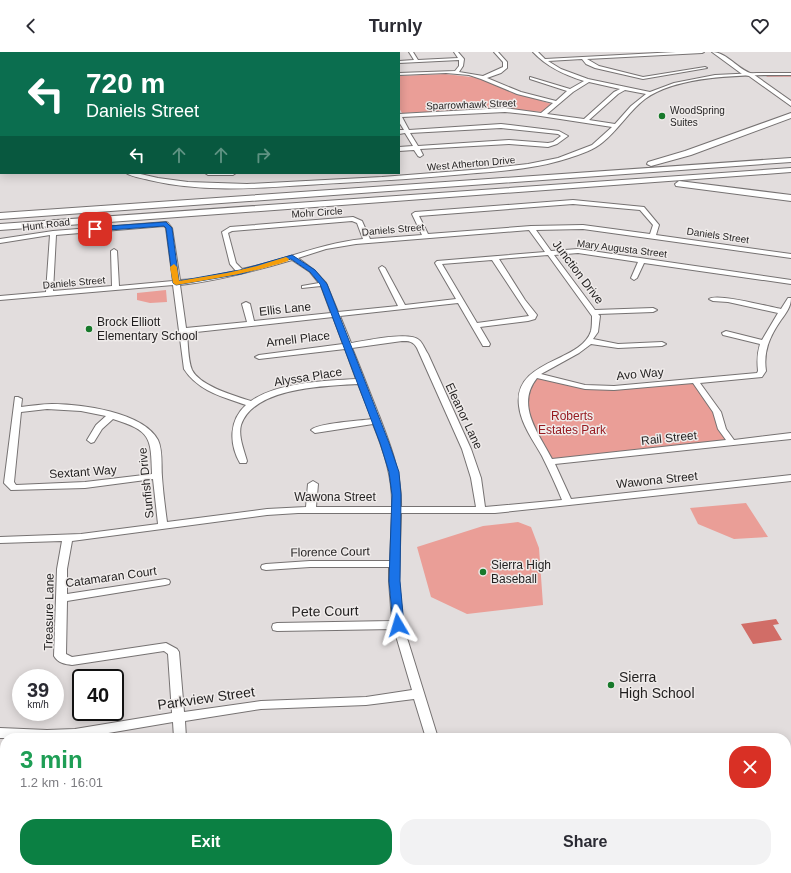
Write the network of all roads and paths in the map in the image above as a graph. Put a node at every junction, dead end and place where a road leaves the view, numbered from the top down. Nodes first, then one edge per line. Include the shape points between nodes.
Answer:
1 (411, 52) edge
2 (456, 52) edge
3 (496, 52) edge
4 (702, 52) edge
5 (714, 52) edge
6 (537, 53) edge
7 (686, 53) edge
8 (645, 55) junction
9 (692, 57) dead end
10 (583, 58) junction
11 (462, 59) junction
12 (544, 60) junction
13 (651, 60) dead end
14 (417, 61) junction
15 (400, 62) edge
16 (698, 62) dead end
17 (457, 72) junction
18 (400, 74) edge
19 (743, 74) junction
20 (791, 74) edge
21 (751, 75) junction
22 (483, 78) junction
23 (532, 78) dead end
24 (589, 80) junction
25 (626, 88) junction
26 (571, 90) junction
27 (650, 94) junction
28 (557, 103) junction
29 (791, 104) edge
30 (791, 107) edge
31 (543, 114) junction
32 (791, 115) edge
33 (400, 117) edge
34 (400, 119) edge
35 (585, 121) junction
36 (615, 126) junction
37 (407, 131) junction
38 (400, 132) edge
39 (416, 148) junction
40 (400, 149) edge
41 (420, 155) dead end
42 (791, 160) edge
43 (791, 170) edge
44 (134, 174) edge
45 (545, 177) junction
46 (557, 187) junction
47 (791, 198) edge
48 (157, 205) junction
49 (292, 206) junction
50 (0, 207) edge
51 (0, 216) edge
52 (0, 227) edge
53 (531, 228) junction
54 (0, 232) edge
55 (53, 233) junction
56 (653, 236) junction
57 (426, 237) junction
58 (0, 241) edge
59 (367, 241) junction
60 (114, 250) dead end
61 (549, 252) junction
62 (791, 256) edge
63 (292, 257) junction
64 (494, 257) junction
65 (642, 260) junction
66 (382, 268) dead end
67 (241, 272) junction
68 (634, 278) dead end
69 (791, 282) edge
70 (176, 283) junction
71 (324, 284) junction
72 (304, 287) dead end
73 (116, 288) junction
74 (49, 294) junction
75 (0, 298) edge
76 (713, 299) dead end
77 (791, 300) edge
78 (460, 301) junction
79 (246, 304) dead end
80 (402, 307) junction
81 (653, 310) dead end
82 (594, 312) junction
83 (783, 312) junction
84 (336, 315) junction
85 (251, 324) junction
86 (475, 325) junction
87 (183, 331) junction
88 (726, 333) dead end
89 (411, 339) joint
90 (589, 341) junction
91 (764, 343) junction
92 (486, 344) dead end
93 (662, 344) dead end
94 (348, 345) junction
95 (259, 357) dead end
96 (535, 375) junction
97 (361, 381) junction
98 (695, 381) junction
99 (18, 399) dead end
100 (252, 404) junction
101 (18, 410) junction
102 (111, 416) junction
103 (376, 421) junction
104 (315, 430) dead end
105 (791, 436) edge
106 (90, 440) dead end
107 (732, 443) junction
108 (242, 461) dead end
109 (550, 462) junction
110 (157, 476) junction
111 (791, 478) edge
112 (313, 484) dead end
113 (568, 503) junction
114 (311, 509) junction
115 (396, 510) junction
116 (481, 510) junction
117 (163, 526) junction
118 (67, 538) junction
119 (0, 540) edge
120 (395, 564) junction
121 (266, 567) dead end
122 (165, 582) dead end
123 (62, 598) junction
124 (398, 625) junction
125 (277, 627) dead end
126 (418, 694) junction
127 (178, 717) junction
128 (81, 733) edge
129 (180, 733) edge
130 (430, 733) edge

1 - 14 street
2 - 11 street
3 - 22 street via 506,64 505,68
4 - 7 street
5 - 19 main road
6 - 12 street
7 - 8 street
7 - 9 street
8 - 10 street
8 - 13 street
10 - 12 street
10 - 16 street via 588,63 602,68 646,78 704,68
11 - 14 street
11 - 17 street
12 - 24 street via 562,71
14 - 15 street
17 - 18 street
17 - 22 street
19 - 21 main road
19 - 27 street, West Atherton Drive via 685,82
19 - 30 main road
20 - 21 street
21 - 29 main road
22 - 28 street via 505,88
23 - 26 street
24 - 25 street
24 - 26 street
25 - 27 street
25 - 35 street via 616,93
26 - 28 street
27 - 36 street, West Atherton Drive
28 - 31 street
31 - 33 street, Sparrowhawk Street via 497,110
31 - 35 street, Sparrowhawk Street
32 - 45 highway via 688,153 647,164
34 - 37 street
35 - 36 street, Sparrowhawk Street
36 - 44 street, West Atherton Drive via 602,140 587,149 544,163 506,169 411,178 244,187 179,184
37 - 38 street
37 - 39 street
37 - 39 street via 486,126 517,127 565,136 548,145 509,142
39 - 40 street
39 - 41 street
42 - 45 highway
43 - 46 highway
45 - 48 highway
46 - 47 highway via 678,184
46 - 49 highway
48 - 50 highway
48 - 51 highway
49 - 52 highway
49 - 54 highway
53 - 56 street, Daniels Street via 583,227
53 - 57 street, Daniels Street
53 - 61 street, Junction Drive
55 - 58 street, Hunt Road
55 - 70 street, Hunt Road via 166,224 169,228
55 - 74 street
56 - 57 street via 656,225 642,208 573,202 415,214
56 - 62 street, Daniels Street
57 - 59 street, Daniels Street
59 - 63 street, Daniels Street
59 - 67 street, Mohr Circle via 360,222 353,219 281,228 233,228 225,232 233,264
60 - 73 street
61 - 64 street, Mary Augusta Street
61 - 65 street, Mary Augusta Street via 578,251
61 - 82 street, Junction Drive
63 - 67 street, Daniels Street
63 - 71 street via 312,271
64 - 78 street, Mary Augusta Street via 439,262
64 - 86 street via 533,315 528,319
65 - 68 street
65 - 69 street, Mary Augusta Street
66 - 80 street
67 - 70 street, Daniels Street
70 - 73 street, Daniels Street
70 - 87 street
71 - 72 street
71 - 84 street
73 - 74 street, Daniels Street
74 - 75 street, Daniels Street
76 - 83 street
77 - 83 street
78 - 80 street, Ellis Lane
78 - 86 street
79 - 85 street
80 - 84 street, Ellis Lane
81 - 82 street
82 - 90 street, Junction Drive via 596,330
83 - 91 street
84 - 85 street, Ellis Lane
84 - 94 street
85 - 87 street, Ellis Lane
86 - 92 street
87 - 100 street via 191,375 208,387
88 - 91 street
89 - 94 street, Arnell Place
89 - 116 street, Eleanor Lane via 419,345 463,440 478,482
90 - 93 street via 618,346
90 - 96 street
91 - 98 street, Avo Way via 761,358 762,374
94 - 95 street, Arnell Place
94 - 97 street
96 - 98 street, Avo Way via 568,384 598,388
96 - 109 street via 525,389 524,410
97 - 100 street, Alyssa Place via 286,390
97 - 103 street
98 - 107 street via 717,412 722,428
99 - 101 street
100 - 108 street, Alyssa Place via 243,412 236,426
101 - 102 street, Sunfish Drive via 66,407
101 - 110 street, Sextant Way via 10,486 17,488 85,485
102 - 106 street
102 - 110 street, Sunfish Drive via 140,426 150,435 156,451
103 - 104 street
103 - 115 street via 394,472
105 - 107 street, Rail Street
107 - 109 street, Rail Street
109 - 113 street
110 - 117 street, Sunfish Drive
111 - 113 street, Wawona Street
112 - 114 street
113 - 116 street, Wawona Street
114 - 115 street, Wawona Street
114 - 117 street, Wawona Street via 267,512
115 - 116 street, Wawona Street
115 - 120 street
117 - 118 street, Wawona Street
118 - 119 street, Wawona Street
118 - 123 street, Treasure Lane via 62,569
120 - 121 street, Florence Court
120 - 124 street
122 - 123 street, Catamaran Court
123 - 127 street, Treasure Lane via 60,656 72,661 166,647 173,652
124 - 125 street, Pete Court
124 - 126 street
126 - 127 street, Parkview Street via 366,701 254,706
126 - 130 street
127 - 128 street, Parkview Street
127 - 129 street

